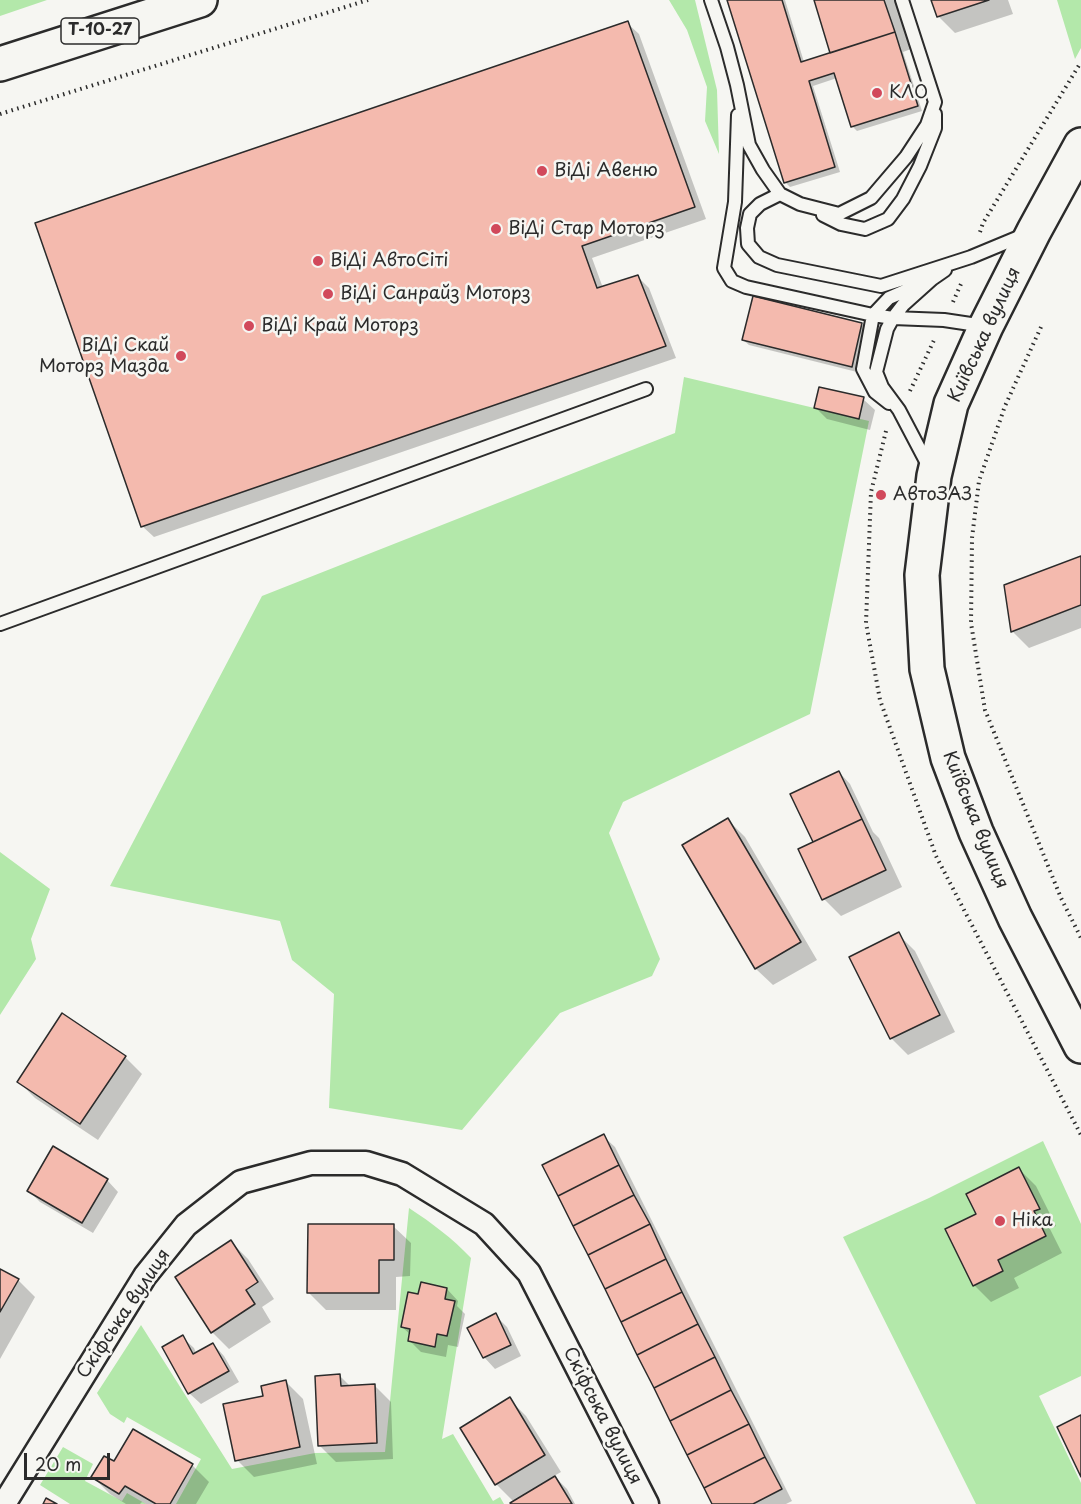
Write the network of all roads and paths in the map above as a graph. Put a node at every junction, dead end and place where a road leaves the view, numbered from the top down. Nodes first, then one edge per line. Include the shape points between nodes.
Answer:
1 (200, 0) edge
2 (368, 0) edge
3 (711, 0) edge
4 (902, 0) edge
5 (1081, 62) edge
6 (0, 64) edge
7 (737, 85) junction
8 (935, 102) junction
9 (0, 114) edge
10 (1081, 145) edge
11 (780, 194) junction
12 (800, 204) junction
13 (1034, 231) junction
14 (971, 257) junction
15 (959, 261) junction
16 (932, 279) junction
17 (873, 315) junction
18 (893, 318) junction
19 (944, 320) junction
20 (986, 326) junction
21 (1041, 327) dead end
22 (645, 389) dead end
23 (899, 410) junction
24 (934, 476) junction
25 (0, 624) edge
26 (1081, 939) edge
27 (1081, 1046) edge
28 (4, 1504) edge
29 (647, 1504) edge

1 - 6 main road, Т-10-27
2 - 9 path
3 - 7 lane
4 - 8 lane
5 - 14 path via 983,223
7 - 11 lane via 748,145
7 - 17 lane via 735,202 724,268 732,281 746,287
8 - 12 lane via 927,125 906,157 871,198 839,214
8 - 12 lane via 935,128 920,166 888,219 864,229 841,224
10 - 13 main road, Київська вулиця
11 - 12 lane
11 - 15 lane via 750,214 747,228 748,244 759,257 777,265 881,286
13 - 14 lane
13 - 20 main road, Київська вулиця
14 - 15 lane
14 - 19 path
15 - 16 lane
16 - 17 lane via 889,298
16 - 18 lane
17 - 18 lane
17 - 23 lane via 863,369 875,392
18 - 19 lane
18 - 23 lane via 876,372
19 - 20 lane
19 - 23 path
20 - 24 main road, Київська вулиця via 951,404
21 - 26 path via 1005,406 979,481 972,538 970,623 985,710
22 - 25 lane
23 - 24 lane
24 - 27 main road, Київська вулиця via 921,575 927,669 948,758 1015,918
28 - 29 street, Скіфська вулиця via 145,1276 186,1226 241,1182 311,1163 366,1163 402,1174 484,1224 528,1273

